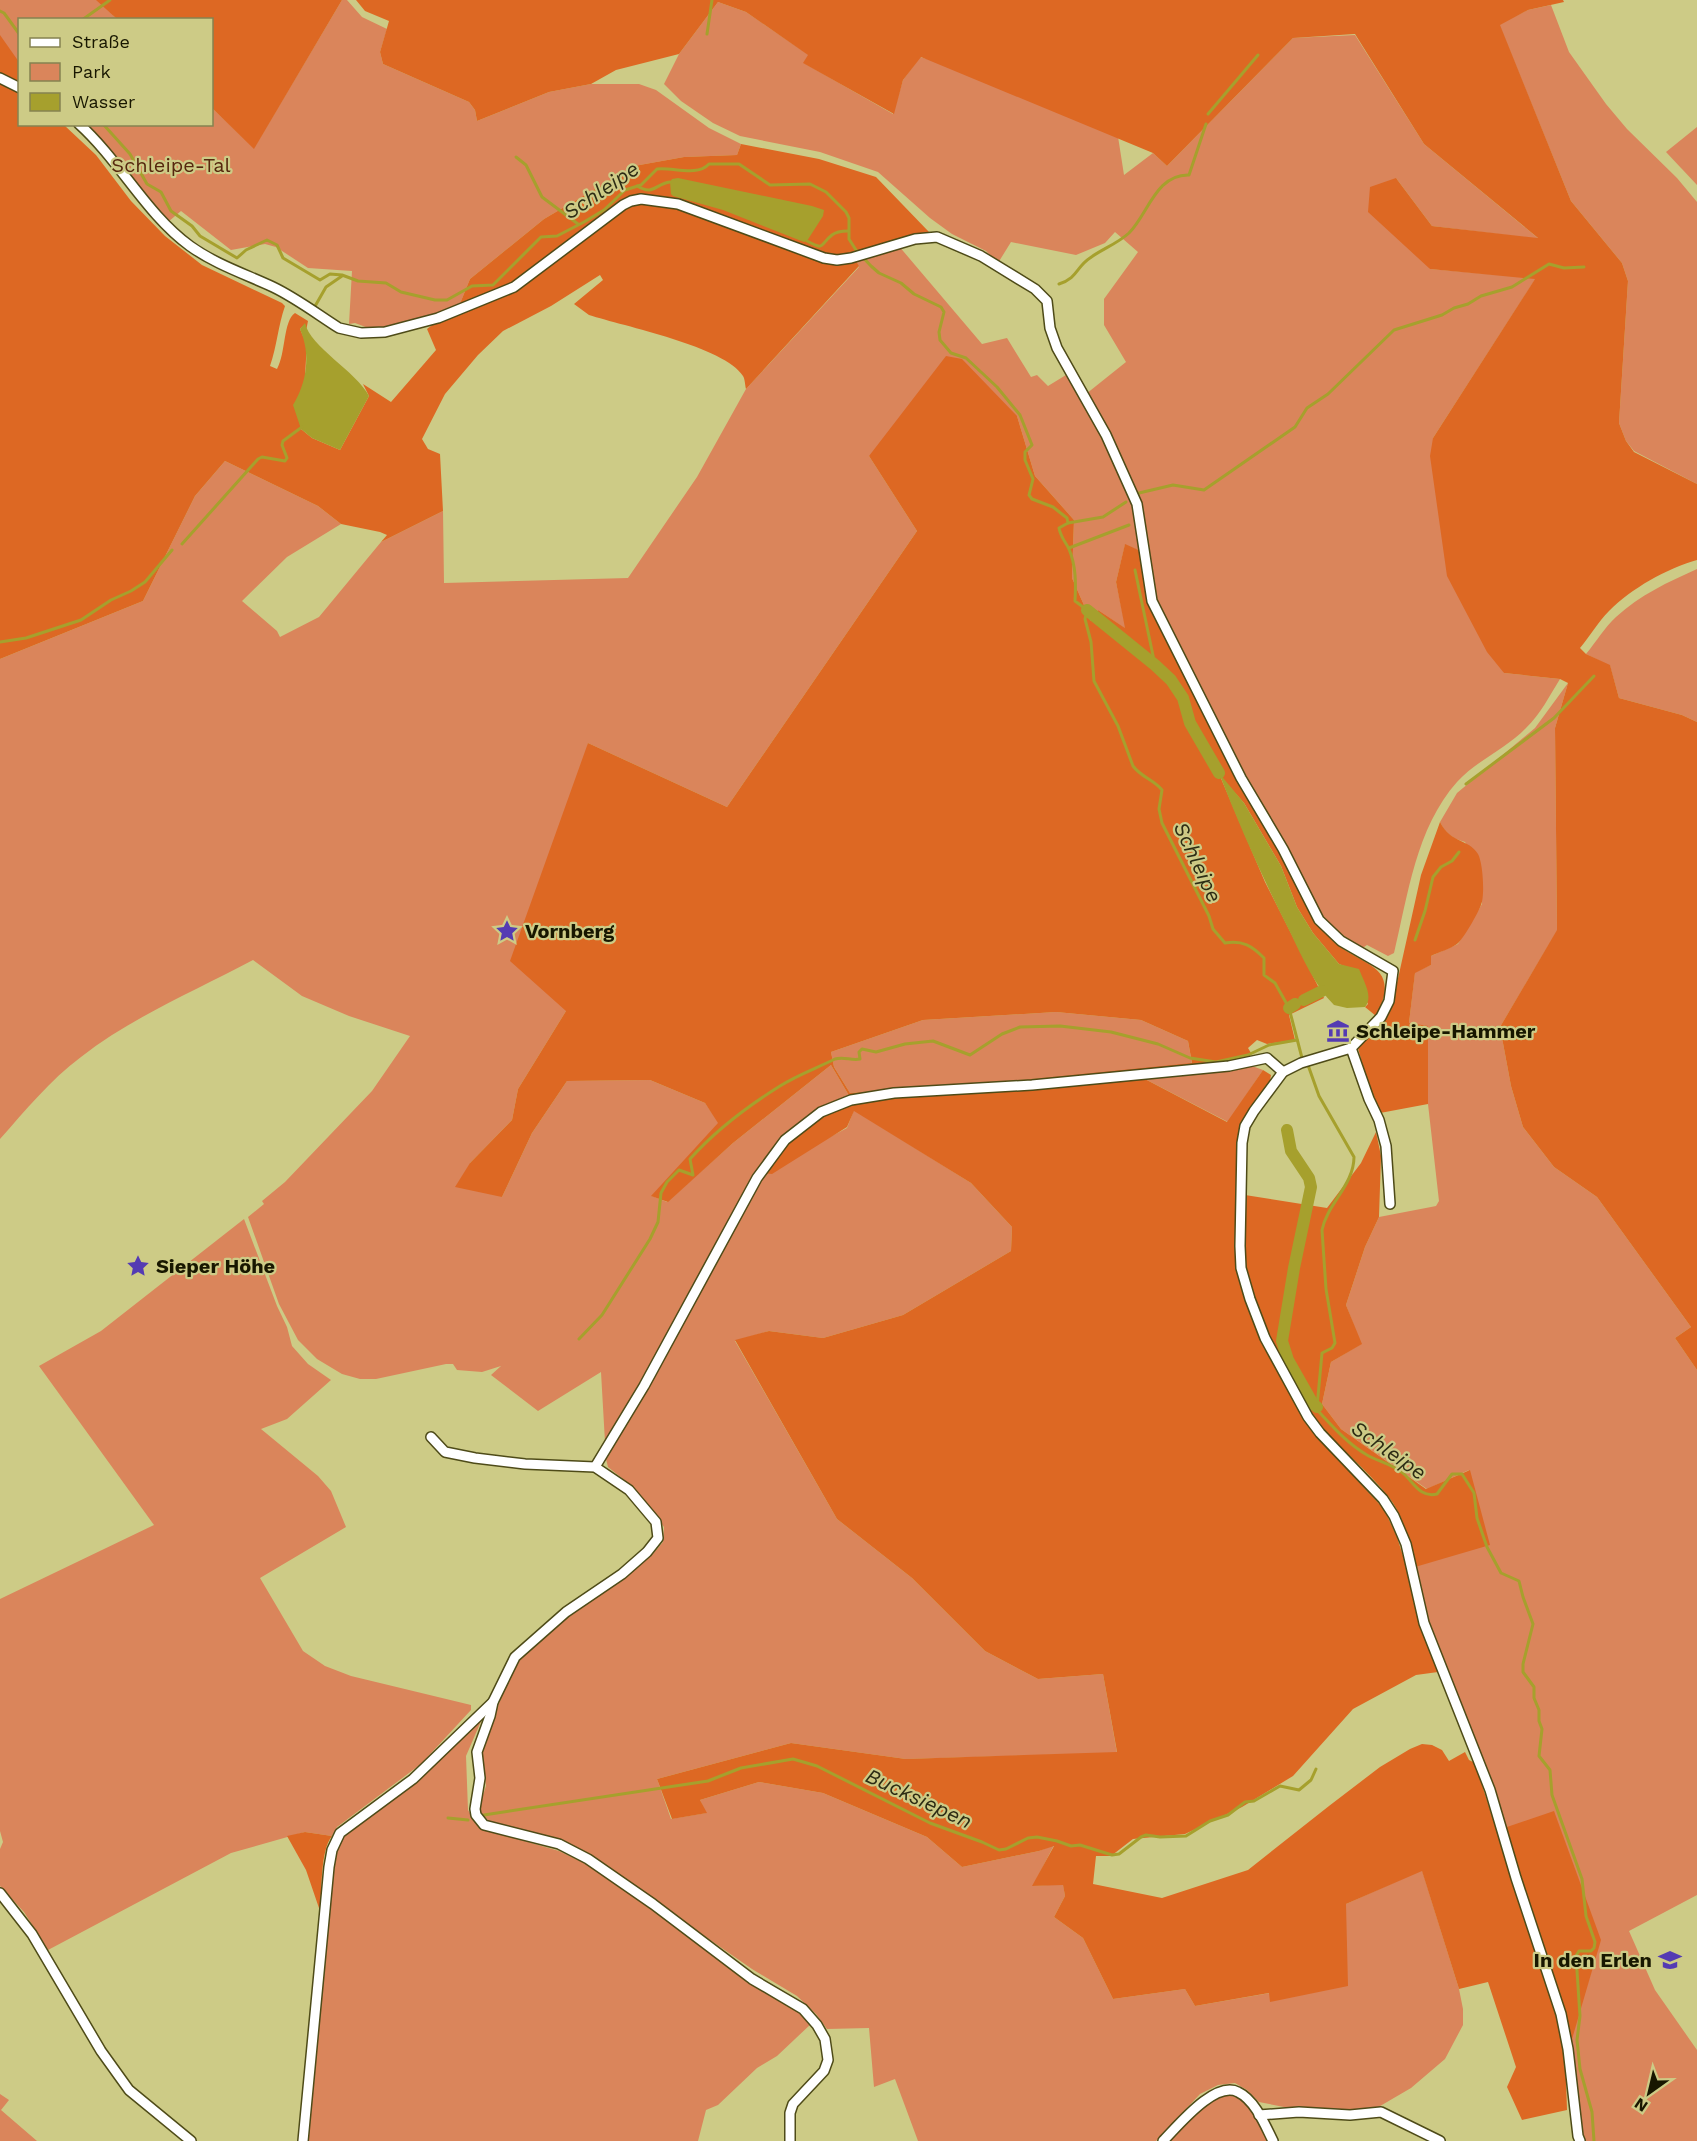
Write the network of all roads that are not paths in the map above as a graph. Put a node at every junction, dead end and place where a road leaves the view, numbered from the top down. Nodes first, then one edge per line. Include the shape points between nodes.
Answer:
1 (0, 78) edge
2 (18, 87) edge
3 (81, 126) edge
4 (1351, 1048) junction
5 (1283, 1072) junction
6 (1390, 1204) dead end
7 (431, 1437) dead end
8 (595, 1467) junction
9 (493, 1702) junction
10 (0, 1893) edge
11 (1259, 2115) junction
12 (191, 2141) edge
13 (303, 2141) edge
14 (790, 2141) edge
15 (1163, 2141) edge
16 (1273, 2141) edge
17 (1440, 2141) edge
18 (1580, 2141) edge

1 - 2 street
3 - 4 street via 190,246 275,288 348,332 385,332 428,321 514,287 623,205 641,199 678,204 837,260 937,237 981,256 1035,290 1047,301 1057,348 1106,435 1137,504 1152,602 1240,778 1283,849 1319,920 1341,941 1393,971 1389,1001 1381,1017
4 - 5 street
4 - 6 street via 1386,1146
5 - 8 street via 1267,1058 1229,1066 1078,1081 894,1093 851,1100 821,1112 785,1140 757,1178 644,1386
5 - 18 street via 1245,1126 1241,1268 1265,1338 1308,1417 1383,1499 1406,1544 1424,1623 1490,1790 1561,2014
7 - 8 street via 445,1452 475,1458
8 - 9 street via 629,1490 656,1522 658,1538 622,1574 566,1612 515,1657
9 - 13 street via 413,1779 346,1827 335,1841 329,1867
9 - 14 street via 477,1752 480,1786 475,1809 481,1823 559,1844 588,1859 752,1979 803,2009 817,2025 825,2039 828,2060 824,2071 793,2104
10 - 12 street via 32,1934 101,2051 129,2090
11 - 15 street via 1243,2095 1231,2089 1203,2102
11 - 16 street
11 - 17 street via 1381,2112

